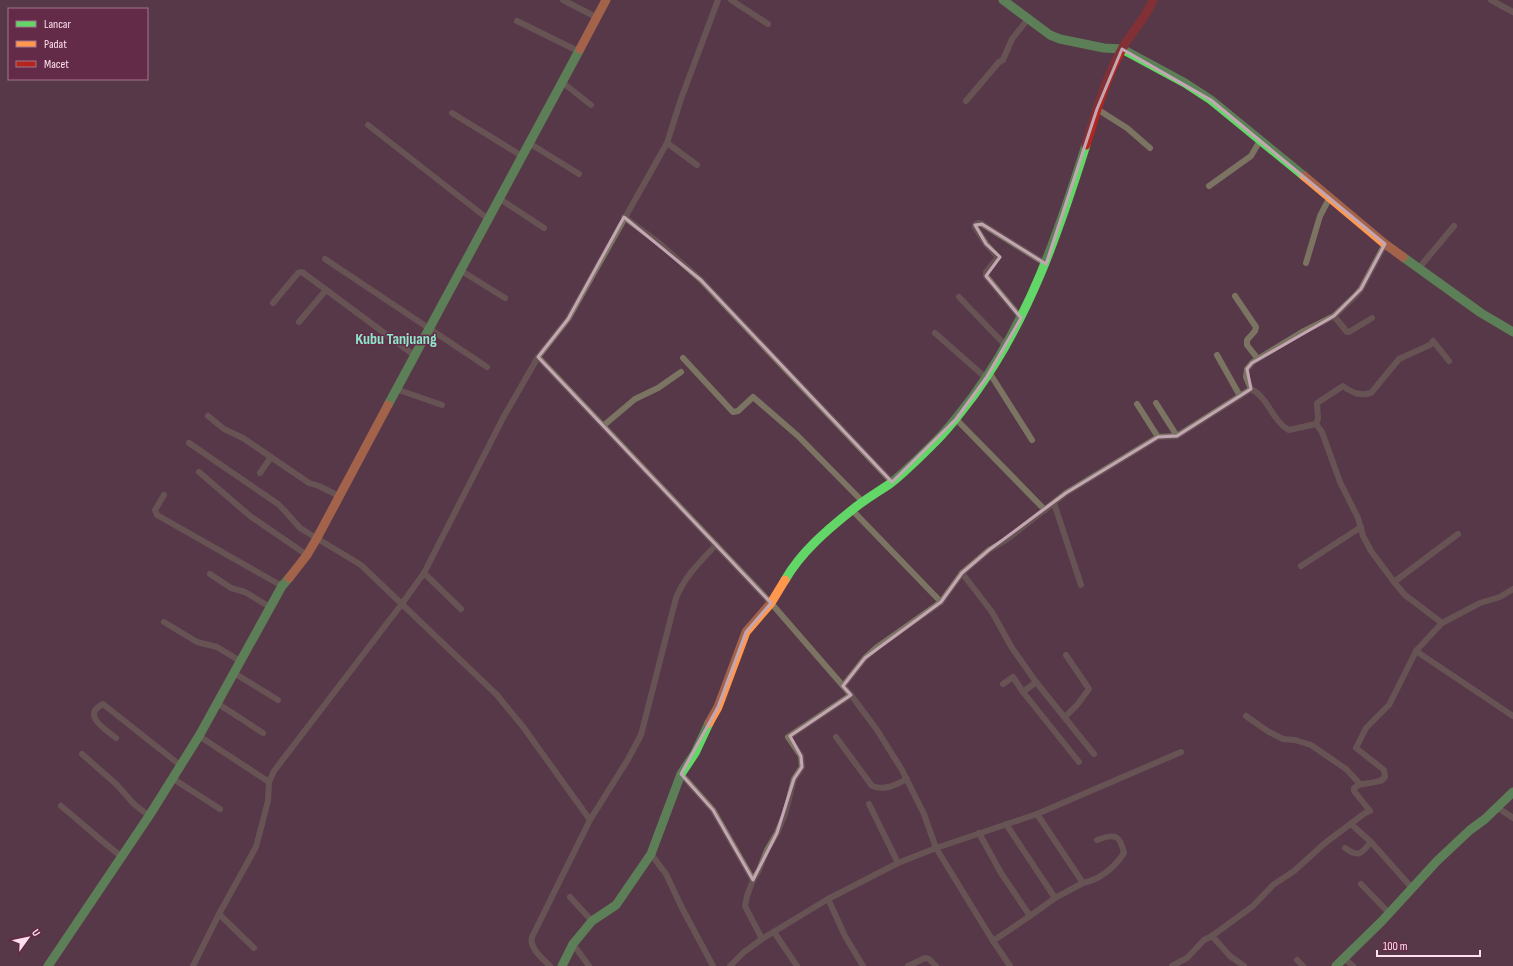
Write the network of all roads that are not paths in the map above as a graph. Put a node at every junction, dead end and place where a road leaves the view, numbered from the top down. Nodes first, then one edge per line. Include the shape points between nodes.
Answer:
1 (563, 0) edge
2 (606, 0) edge
3 (718, 0) edge
4 (731, 0) edge
5 (1003, 0) edge
6 (1153, 0) edge
7 (1491, 0) edge
8 (1513, 12) edge
9 (596, 17) junction
10 (1028, 18) junction
11 (517, 21) dead end
12 (768, 24) dead end
13 (1122, 49) junction
14 (578, 51) junction
15 (562, 82) junction
16 (966, 100) dead end
17 (591, 105) dead end
18 (1097, 109) junction
19 (452, 113) dead end
20 (368, 125) dead end
21 (1262, 141) junction
22 (529, 143) junction
23 (667, 144) junction
24 (1150, 148) dead end
25 (522, 156) junction
26 (697, 165) dead end
27 (579, 174) dead end
28 (1209, 186) dead end
29 (1330, 197) junction
30 (500, 199) junction
31 (624, 217) junction
32 (488, 219) junction
33 (1454, 226) dead end
34 (544, 228) dead end
35 (1385, 244) junction
36 (325, 259) dead end
37 (1306, 263) dead end
38 (1046, 264) junction
39 (1419, 268) junction
40 (460, 270) junction
41 (326, 290) junction
42 (1235, 296) dead end
43 (959, 297) dead end
44 (505, 298) dead end
45 (273, 303) dead end
46 (1334, 316) junction
47 (1021, 318) junction
48 (1372, 318) dead end
49 (299, 322) dead end
50 (429, 328) junction
51 (1513, 332) edge
52 (935, 333) dead end
53 (1006, 346) junction
54 (414, 355) junction
55 (1217, 355) dead end
56 (538, 357) junction
57 (683, 358) dead end
58 (1258, 359) junction
59 (1449, 361) dead end
60 (487, 367) dead end
61 (681, 372) dead end
62 (988, 375) junction
63 (396, 389) junction
64 (1251, 389) junction
65 (1240, 396) junction
66 (1156, 403) dead end
67 (1137, 404) dead end
68 (442, 406) dead end
69 (208, 416) dead end
70 (956, 419) junction
71 (1316, 424) junction
72 (603, 426) junction
73 (1177, 436) junction
74 (1158, 437) junction
75 (1032, 440) dead end
76 (189, 442) dead end
77 (270, 457) junction
78 (199, 472) dead end
79 (260, 473) dead end
80 (892, 482) junction
81 (164, 495) dead end
82 (339, 496) junction
83 (863, 502) junction
84 (1054, 503) junction
85 (852, 510) junction
86 (1045, 510) junction
87 (1360, 527) junction
88 (1458, 534) dead end
89 (317, 538) junction
90 (716, 546) junction
91 (307, 555) junction
92 (1301, 566) dead end
93 (424, 573) junction
94 (210, 574) dead end
95 (962, 574) junction
96 (1394, 582) junction
97 (1081, 585) dead end
98 (282, 586) junction
99 (1513, 589) edge
100 (941, 602) junction
101 (771, 603) junction
102 (401, 605) junction
103 (270, 607) junction
104 (461, 609) dead end
105 (164, 622) dead end
106 (1442, 623) junction
107 (1416, 651) junction
108 (1066, 656) dead end
109 (240, 661) junction
110 (234, 674) junction
111 (1036, 682) junction
112 (1003, 684) dead end
113 (843, 686) junction
114 (1023, 692) junction
115 (851, 695) junction
116 (278, 700) dead end
117 (217, 703) junction
118 (1064, 716) junction
119 (1246, 716) dead end
120 (1513, 716) edge
121 (263, 733) dead end
122 (198, 736) junction
123 (836, 737) dead end
124 (116, 738) dead end
125 (1181, 752) dead end
126 (82, 754) dead end
127 (1094, 754) dead end
128 (1079, 762) dead end
129 (180, 765) junction
130 (681, 774) junction
131 (172, 778) junction
132 (907, 779) junction
133 (269, 782) junction
134 (1360, 784) junction
135 (1513, 792) edge
136 (869, 804) dead end
137 (61, 806) dead end
138 (1497, 807) junction
139 (220, 809) dead end
140 (1037, 814) junction
141 (149, 816) junction
142 (1513, 818) edge
143 (590, 820) junction
144 (1006, 824) junction
145 (1351, 824) junction
146 (980, 833) junction
147 (1097, 840) dead end
148 (1371, 842) junction
149 (936, 848) junction
150 (1345, 848) dead end
151 (651, 854) junction
152 (122, 857) junction
153 (898, 863) junction
154 (753, 880) junction
155 (1083, 883) junction
156 (1361, 884) dead end
157 (1412, 888) junction
158 (570, 897) dead end
159 (1055, 898) junction
160 (828, 899) junction
161 (1389, 913) junction
162 (219, 914) junction
163 (1030, 916) junction
164 (592, 921) junction
165 (774, 932) junction
166 (1212, 936) junction
167 (762, 939) junction
168 (993, 941) junction
169 (573, 944) junction
170 (254, 948) dead end
171 (1344, 958) junction
172 (1297, 960) dead end
173 (48, 966) edge
174 (193, 966) edge
175 (550, 966) edge
176 (562, 966) edge
177 (589, 966) edge
178 (713, 966) edge
179 (730, 966) edge
180 (797, 966) edge
181 (863, 966) edge
182 (908, 966) edge
183 (936, 966) edge
184 (1010, 966) edge
185 (1172, 966) edge
186 (1244, 966) edge
187 (1303, 966) edge
188 (1336, 966) edge
189 (1353, 966) edge

1 - 9 street
2 - 9 street
3 - 23 street
4 - 12 street
5 - 10 street
6 - 13 street via 1148,13
7 - 8 street
9 - 14 street
10 - 13 street via 1050,35 1072,43
10 - 16 street via 1012,39 1003,60
11 - 14 street
13 - 18 street
13 - 21 street via 1186,83
14 - 15 street
15 - 17 street
15 - 22 street
18 - 24 street via 1127,128
18 - 38 street
19 - 25 street
20 - 32 street
21 - 28 street via 1251,156
21 - 29 street
22 - 25 street
22 - 27 street
23 - 26 street
23 - 31 street
25 - 30 street
29 - 35 street
29 - 37 street via 1320,216
30 - 32 street
30 - 34 street
31 - 56 street via 568,319
31 - 80 street via 659,243 701,280
32 - 40 street
33 - 39 street
35 - 39 street
35 - 46 street via 1361,289
36 - 50 street
38 - 47 street
38 - 47 street via 982,224 975,225 984,241 998,257 986,272 986,276
39 - 51 street
40 - 44 street
40 - 50 street
41 - 45 street via 302,272 298,273
41 - 49 street
41 - 54 street
42 - 58 street via 1256,327 1247,340
43 - 53 street
46 - 48 street via 1347,332
46 - 58 street
47 - 53 street
50 - 54 street
50 - 60 street
52 - 62 street
53 - 62 street
54 - 63 street
55 - 65 street
56 - 72 street
56 - 93 street via 503,418
57 - 83 street via 733,412 738,411 753,397 765,406
58 - 64 street via 1247,370 1246,377
59 - 71 street via 1433,341 1430,345 1399,359 1370,393 1364,395 1350,392 1343,386 1328,395 1317,403
61 - 72 street via 658,388 635,399
62 - 70 street
62 - 75 street
63 - 68 street
63 - 82 street
64 - 65 street
64 - 71 street via 1258,392 1276,419 1289,430
65 - 73 street
66 - 73 street
67 - 74 street
69 - 77 street via 224,429 243,438
70 - 80 street
70 - 86 street
71 - 87 street via 1322,432
72 - 90 street
73 - 74 street
74 - 84 street via 1066,493
76 - 89 street via 278,504 300,528
77 - 79 street
77 - 82 street via 309,484
78 - 91 street via 240,508
80 - 83 street
81 - 98 street via 156,510 157,515
82 - 89 street
83 - 85 street
84 - 86 street
84 - 97 street
85 - 100 street
85 - 101 street via 815,542 791,569
86 - 95 street
87 - 92 street
87 - 96 street via 1371,551
88 - 96 street
89 - 91 street
89 - 102 street via 361,565
90 - 101 street
90 - 143 street via 681,586 641,735
91 - 98 street
93 - 102 street
93 - 104 street
94 - 103 street via 231,588 245,592
95 - 100 street
95 - 111 street via 992,612 1012,648
96 - 106 street via 1413,602
98 - 103 street
99 - 106 street
100 - 113 street via 876,648
101 - 113 street
101 - 130 street via 746,632 718,707 695,753
102 - 133 street via 274,771
102 - 143 street via 497,695
103 - 109 street
105 - 109 street via 197,642 217,647
106 - 107 street
107 - 120 street
107 - 134 street via 1389,705 1366,728 1356,748 1384,770 1384,780
108 - 118 street via 1089,689 1077,705
109 - 110 street
110 - 116 street
110 - 117 street
111 - 114 street
111 - 118 street
112 - 114 street via 1013,677
113 - 115 street
114 - 128 street
115 - 132 street via 877,730
115 - 154 street via 788,738 801,756 803,764 794,779 777,833
117 - 121 street
117 - 122 street
118 - 127 street
119 - 134 street via 1283,739 1310,745 1346,769
122 - 129 street
122 - 133 street
123 - 132 street via 872,786 885,789
124 - 129 street via 96,721 94,714 97,707 103,704
125 - 140 street
126 - 141 street
129 - 131 street
130 - 151 street
130 - 154 street via 713,810
131 - 139 street
131 - 141 street
132 - 149 street via 924,814
133 - 162 street via 268,801 256,847
134 - 145 street via 1354,791 1370,811
135 - 138 street
136 - 153 street
137 - 152 street
138 - 142 street
138 - 157 street via 1437,861
140 - 144 street
140 - 155 street
141 - 152 street
143 - 175 street via 532,937 534,948
144 - 146 street
144 - 159 street
145 - 148 street
145 - 166 street via 1273,885 1253,906
146 - 149 street
146 - 163 street via 1001,873
147 - 155 street via 1112,836 1117,838 1124,853 1114,867 1092,881
148 - 150 street via 1360,854 1354,854
148 - 157 street
149 - 153 street
149 - 168 street
151 - 164 street via 616,905
151 - 178 street via 666,874
152 - 173 street
153 - 160 street
154 - 167 street via 746,906
155 - 159 street
156 - 161 street
157 - 161 street
158 - 164 street
159 - 163 street
160 - 165 street
160 - 181 street via 845,936
161 - 171 street
162 - 170 street
162 - 174 street
163 - 168 street
164 - 169 street
165 - 167 street
165 - 180 street
166 - 185 street via 1187,958
166 - 186 street via 1230,956
167 - 179 street
168 - 184 street
169 - 176 street
169 - 177 street
171 - 188 street
171 - 189 street
172 - 187 street
182 - 183 street via 925,958

